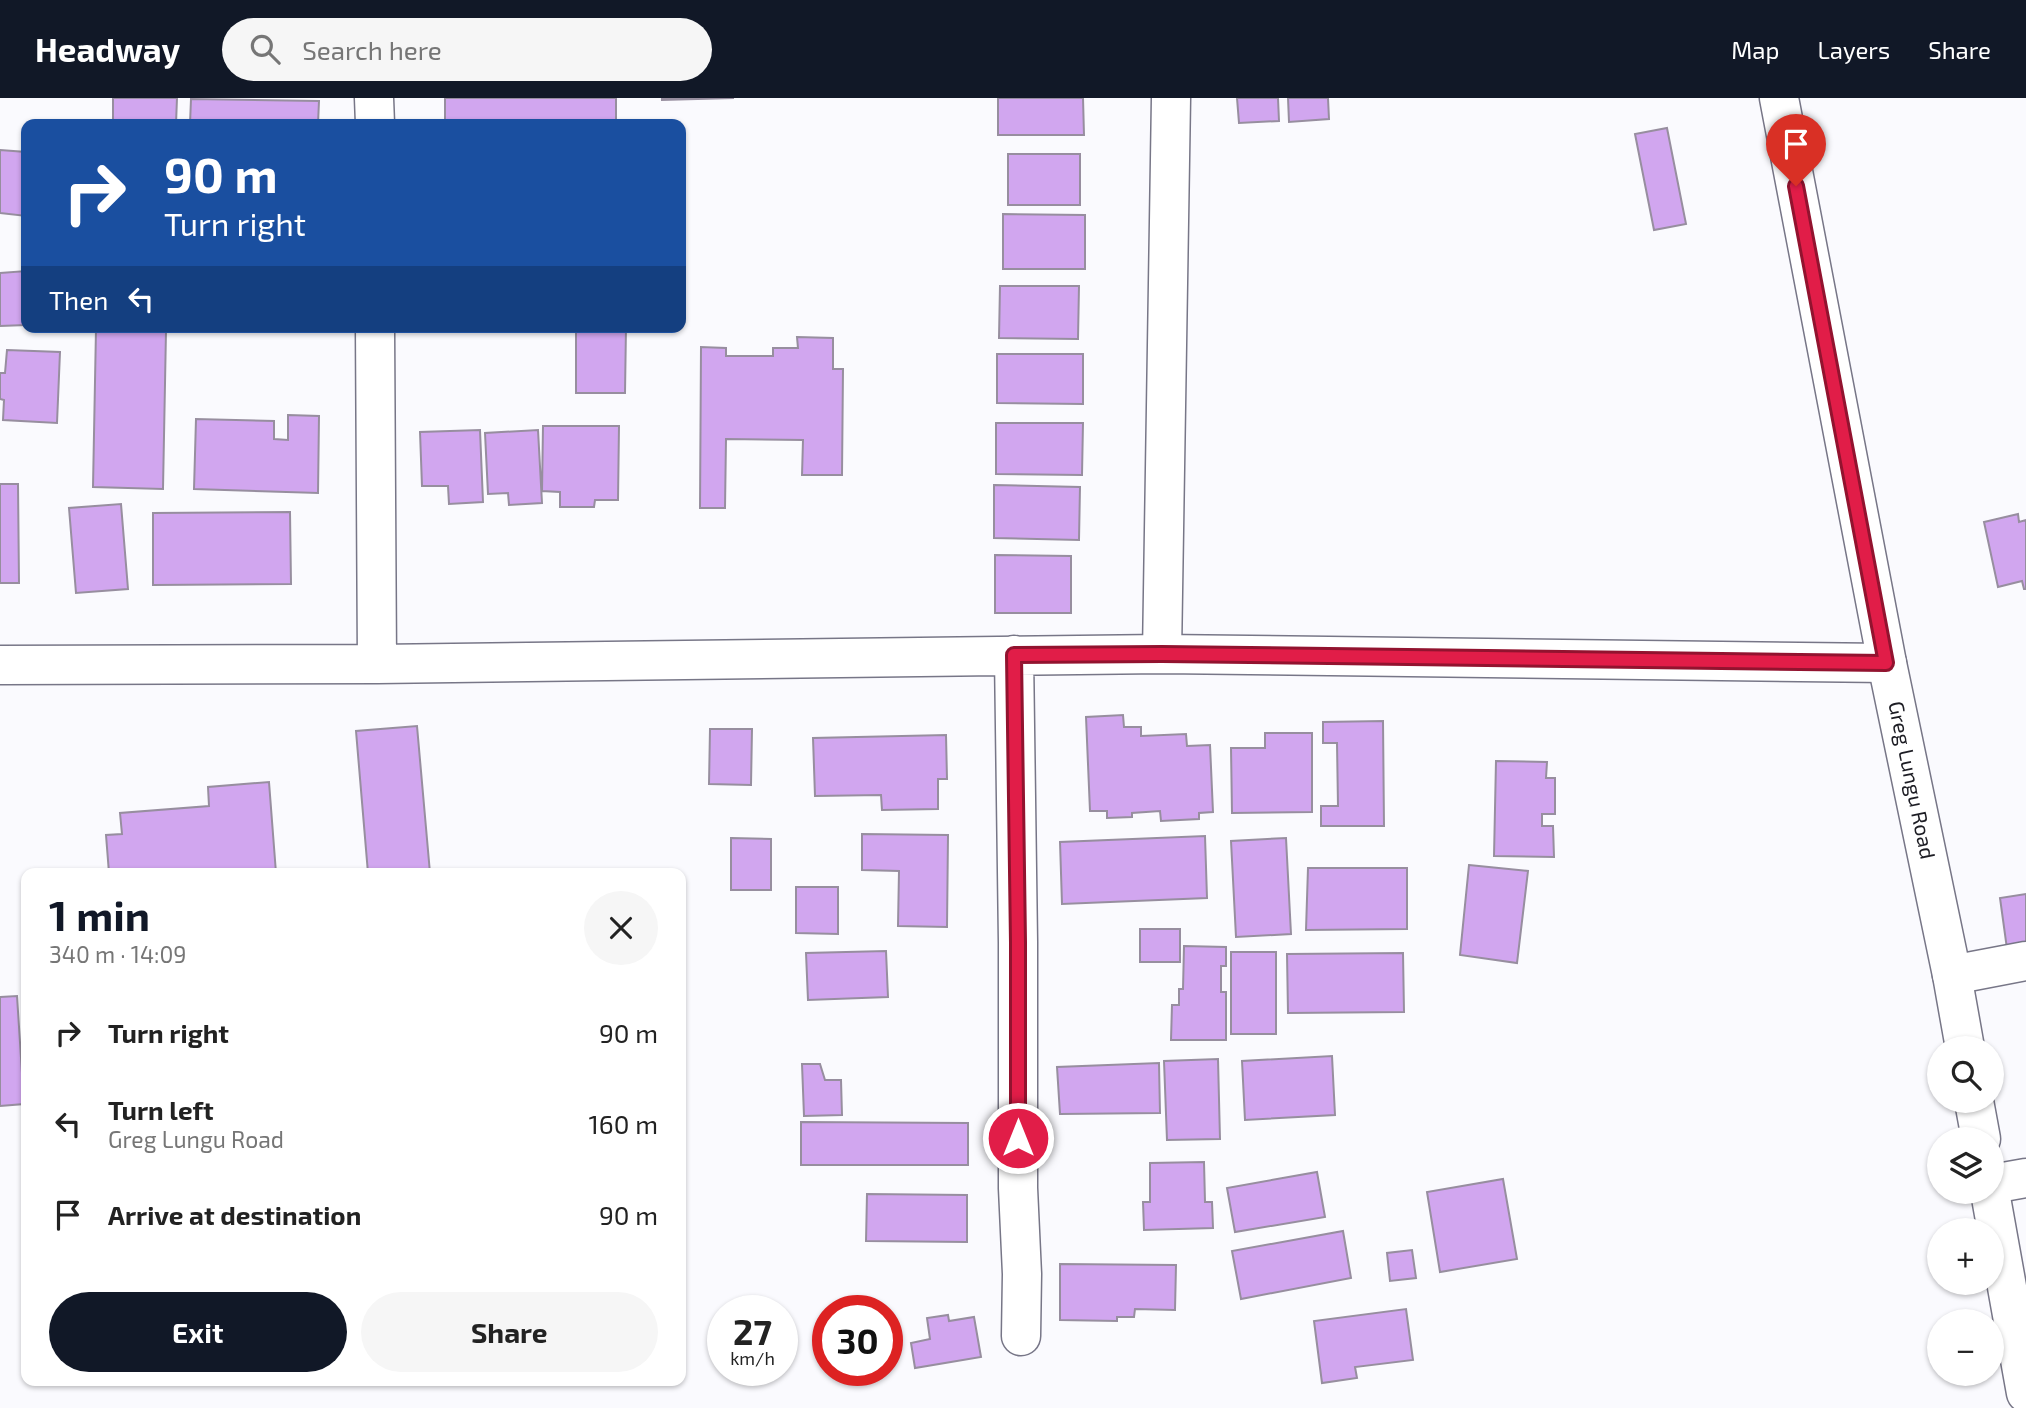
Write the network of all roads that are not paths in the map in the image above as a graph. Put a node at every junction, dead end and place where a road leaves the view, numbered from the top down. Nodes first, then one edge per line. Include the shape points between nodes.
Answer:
1 (374, 98) edge
2 (1171, 98) edge
3 (1779, 98) edge
4 (375, 119) edge
5 (375, 333) edge
6 (1162, 654) junction
7 (1014, 655) junction
8 (1886, 663) junction
9 (377, 664) junction
10 (0, 665) edge
11 (2026, 961) edge
12 (1952, 975) junction
13 (1963, 1036) edge
14 (2026, 1178) edge
15 (2004, 1182) edge
16 (1992, 1204) edge
17 (1021, 1336) dead end
18 (2026, 1393) edge

1 - 4 street
2 - 6 street
3 - 8 street, Greg Lungu Road
5 - 9 street
6 - 7 street
6 - 8 street
7 - 9 street
7 - 17 street
8 - 12 street, Greg Lungu Road
9 - 10 street
11 - 12 street
12 - 13 street, Greg Lungu Road
14 - 15 street
16 - 18 street

